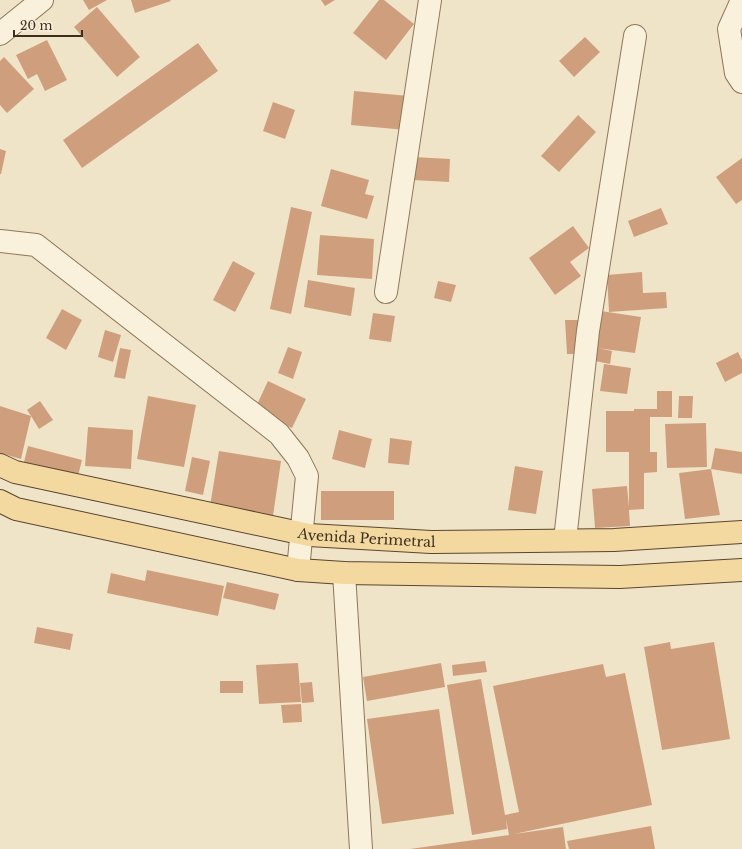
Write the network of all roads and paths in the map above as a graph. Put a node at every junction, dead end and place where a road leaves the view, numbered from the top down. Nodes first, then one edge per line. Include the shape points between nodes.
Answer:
1 (42, 0) edge
2 (430, 0) edge
3 (742, 0) edge
4 (0, 34) edge
5 (635, 36) dead end
6 (742, 82) edge
7 (0, 241) edge
8 (386, 292) dead end
9 (0, 466) edge
10 (0, 501) edge
11 (742, 532) edge
12 (301, 534) junction
13 (565, 540) junction
14 (298, 570) junction
15 (742, 570) edge
16 (344, 573) junction
17 (361, 849) edge

1 - 4 street
2 - 8 street
3 - 6 street via 729,29 736,73
5 - 13 street via 588,331
7 - 12 street via 36,245 279,434 298,458 307,476
9 - 12 main road, Avenida Perimetral via 15,472
10 - 14 main road via 16,509
11 - 13 main road, Avenida Perimetral via 614,540
12 - 13 main road, Avenida Perimetral via 431,542
12 - 14 street
14 - 16 main road
15 - 16 main road via 620,577
16 - 17 street

